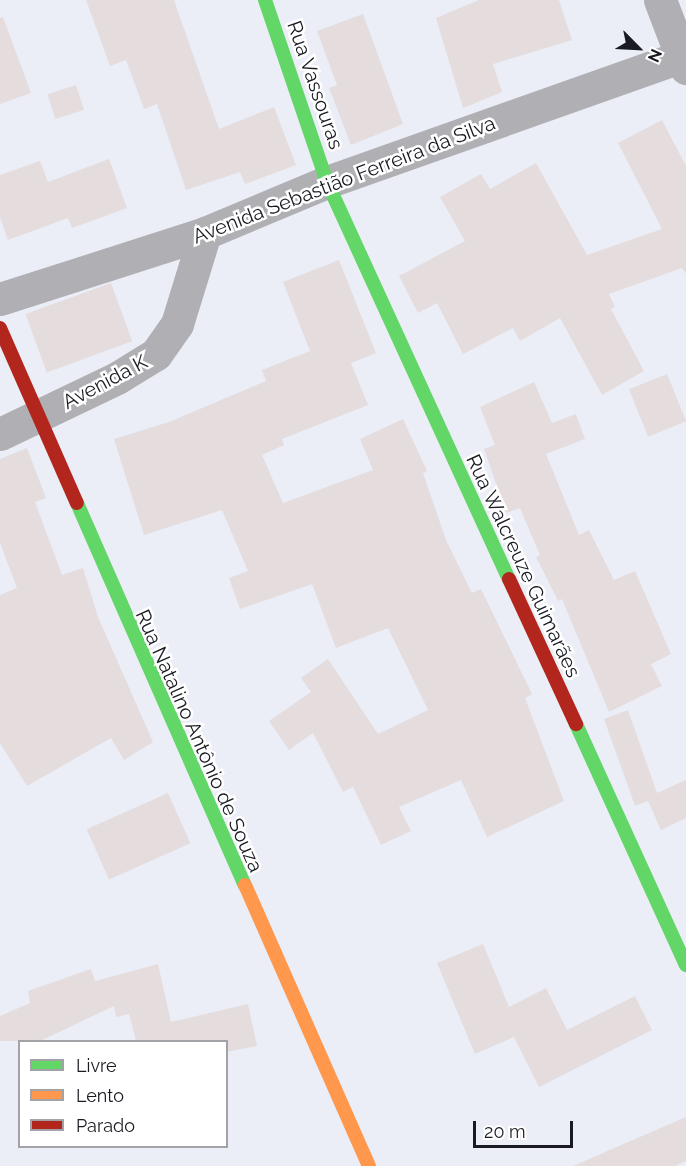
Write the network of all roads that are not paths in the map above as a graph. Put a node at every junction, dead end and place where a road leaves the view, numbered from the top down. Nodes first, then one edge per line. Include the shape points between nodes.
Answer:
1 (265, 0) edge
2 (660, 0) edge
3 (684, 60) edge
4 (327, 182) junction
5 (205, 233) junction
6 (0, 299) edge
7 (0, 328) edge
8 (36, 418) junction
9 (0, 434) edge
10 (686, 965) edge
11 (369, 1166) edge

1 - 4 street, Rua Vassouras
2 - 3 street
3 - 4 street, Avenida Sebastião Ferreira da Silva
4 - 5 street, Avenida Sebastião Ferreira da Silva
4 - 10 street, Rua Walcreuze Guimarães
5 - 6 street, Avenida Sebastião Ferreira da Silva
5 - 8 street, Avenida K via 177,324 156,354
7 - 8 street, Rua Natalino Antônio de Souza
8 - 9 street, Avenida K
8 - 11 street, Rua Natalino Antônio de Souza

